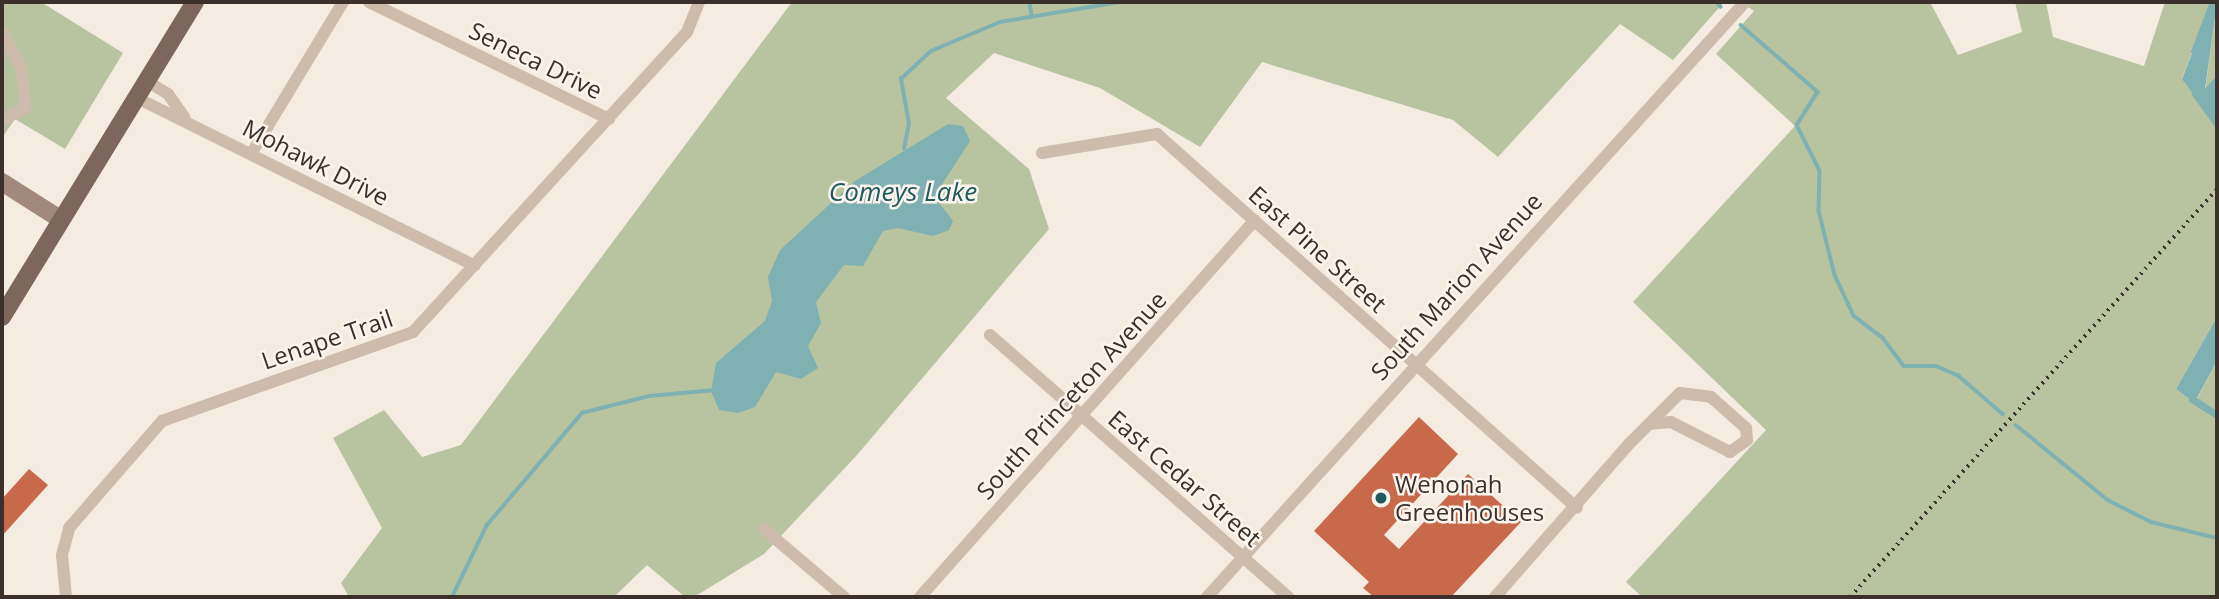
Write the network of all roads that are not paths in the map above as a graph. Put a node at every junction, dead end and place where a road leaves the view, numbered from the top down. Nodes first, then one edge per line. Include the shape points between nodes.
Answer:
1 (195, 2) edge
2 (342, 2) edge
3 (369, 2) edge
4 (699, 2) edge
5 (1743, 4) edge
6 (2, 32) edge
7 (146, 80) junction
8 (138, 98) junction
9 (185, 118) junction
10 (609, 119) junction
11 (2, 120) edge
12 (1042, 153) dead end
13 (251, 154) junction
14 (2, 182) edge
15 (60, 219) junction
16 (1255, 220) junction
17 (475, 265) junction
18 (2, 317) edge
19 (990, 335) dead end
20 (1415, 363) junction
21 (1081, 415) junction
22 (1650, 424) junction
23 (1577, 508) junction
24 (764, 529) dead end
25 (1242, 557) junction
26 (66, 597) edge
27 (844, 597) edge
28 (920, 597) edge
29 (1207, 597) edge
30 (1288, 597) edge
31 (1495, 597) edge

1 - 7 main road
2 - 13 street
3 - 10 street, Seneca Drive
4 - 10 street, Lenape Trail via 687,32
5 - 20 street, South Marion Avenue
6 - 11 street via 22,70 25,108
7 - 8 main road
7 - 9 street via 168,94
8 - 9 street, Mohawk Drive
8 - 15 main road
9 - 13 street, Mohawk Drive
10 - 17 street, Lenape Trail
12 - 16 street, East Pine Street via 1157,134
13 - 17 street, Mohawk Drive
14 - 15 street
15 - 18 main road
16 - 20 street, East Pine Street
16 - 21 street, South Princeton Avenue
17 - 26 street, Lenape Trail via 413,331 162,421 69,528 62,555
19 - 21 street, East Cedar Street
20 - 23 street, East Pine Street
20 - 25 street, South Marion Avenue
21 - 25 street, East Cedar Street
21 - 28 street, South Princeton Avenue
22 - 22 street via 1680,393 1695,391 1735,415 1746,428 1747,440 1730,452 1671,422
22 - 23 street
23 - 31 street
24 - 27 street
25 - 29 street, South Marion Avenue
25 - 30 street, East Cedar Street

